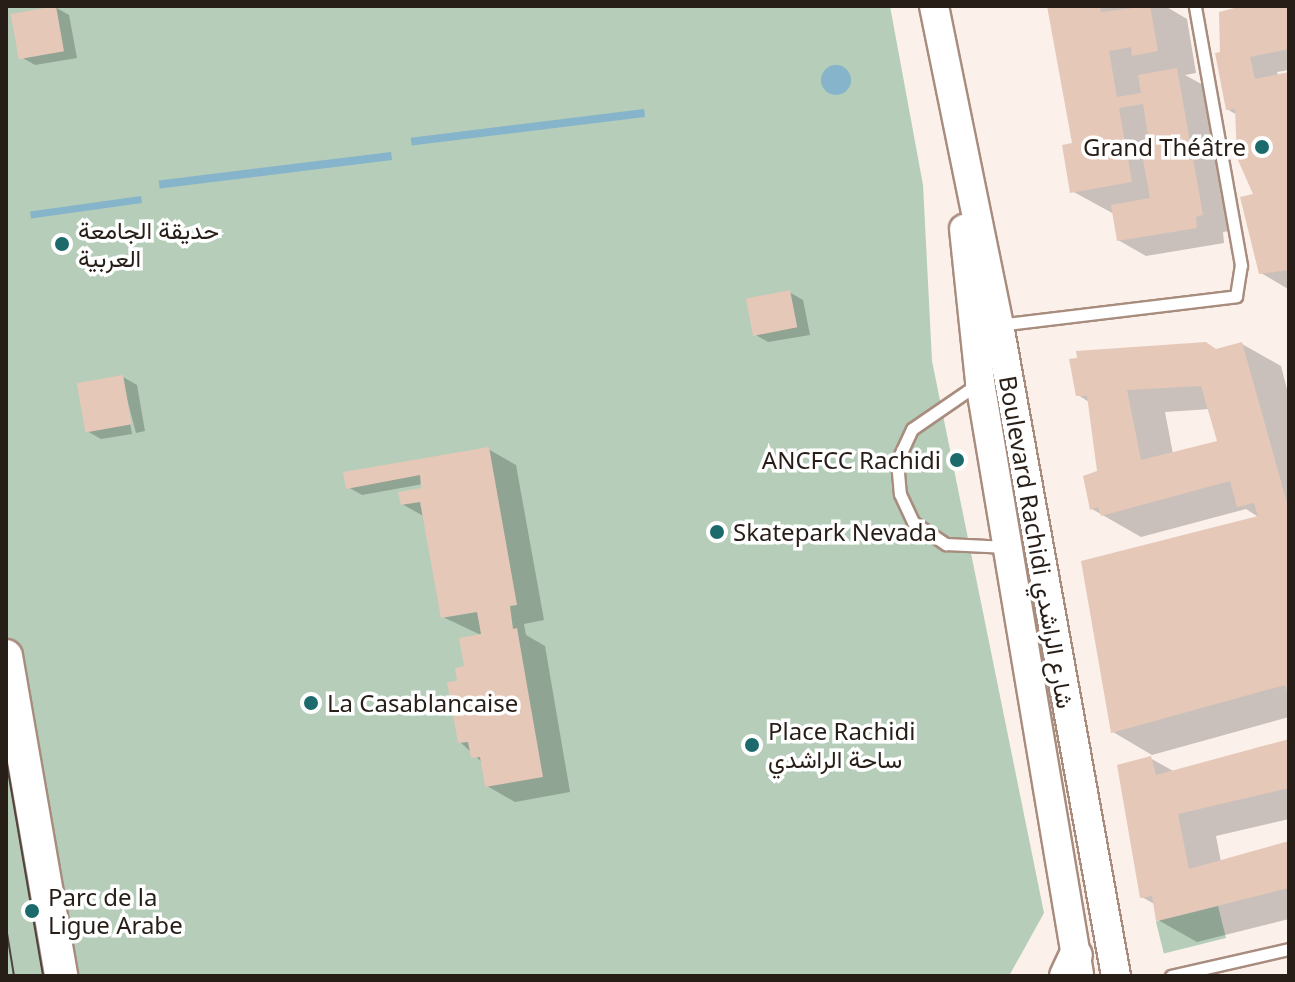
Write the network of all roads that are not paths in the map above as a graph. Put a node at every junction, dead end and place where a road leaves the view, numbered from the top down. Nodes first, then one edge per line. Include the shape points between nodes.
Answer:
1 (934, 6) edge
2 (1195, 6) edge
3 (985, 326) junction
4 (980, 382) junction
5 (1008, 547) junction
6 (6, 656) edge
7 (1289, 949) edge
8 (1074, 969) edge
9 (61, 976) edge
10 (1116, 976) edge
11 (1171, 976) edge

1 - 3 street, Boulevard Rachidi شارع الراشدي via 955,109
2 - 3 lane via 1241,265 1236,296
3 - 4 street, Boulevard Rachidi شارع الراشدي
3 - 10 street, Boulevard Rachidi شارع الراشدي
4 - 5 street, Boulevard Rachidi شارع الراشدي
4 - 5 lane via 912,429 897,461 900,494 913,522 946,544
5 - 8 street, Boulevard Rachidi شارع الراشدي
6 - 9 main road
7 - 11 lane

